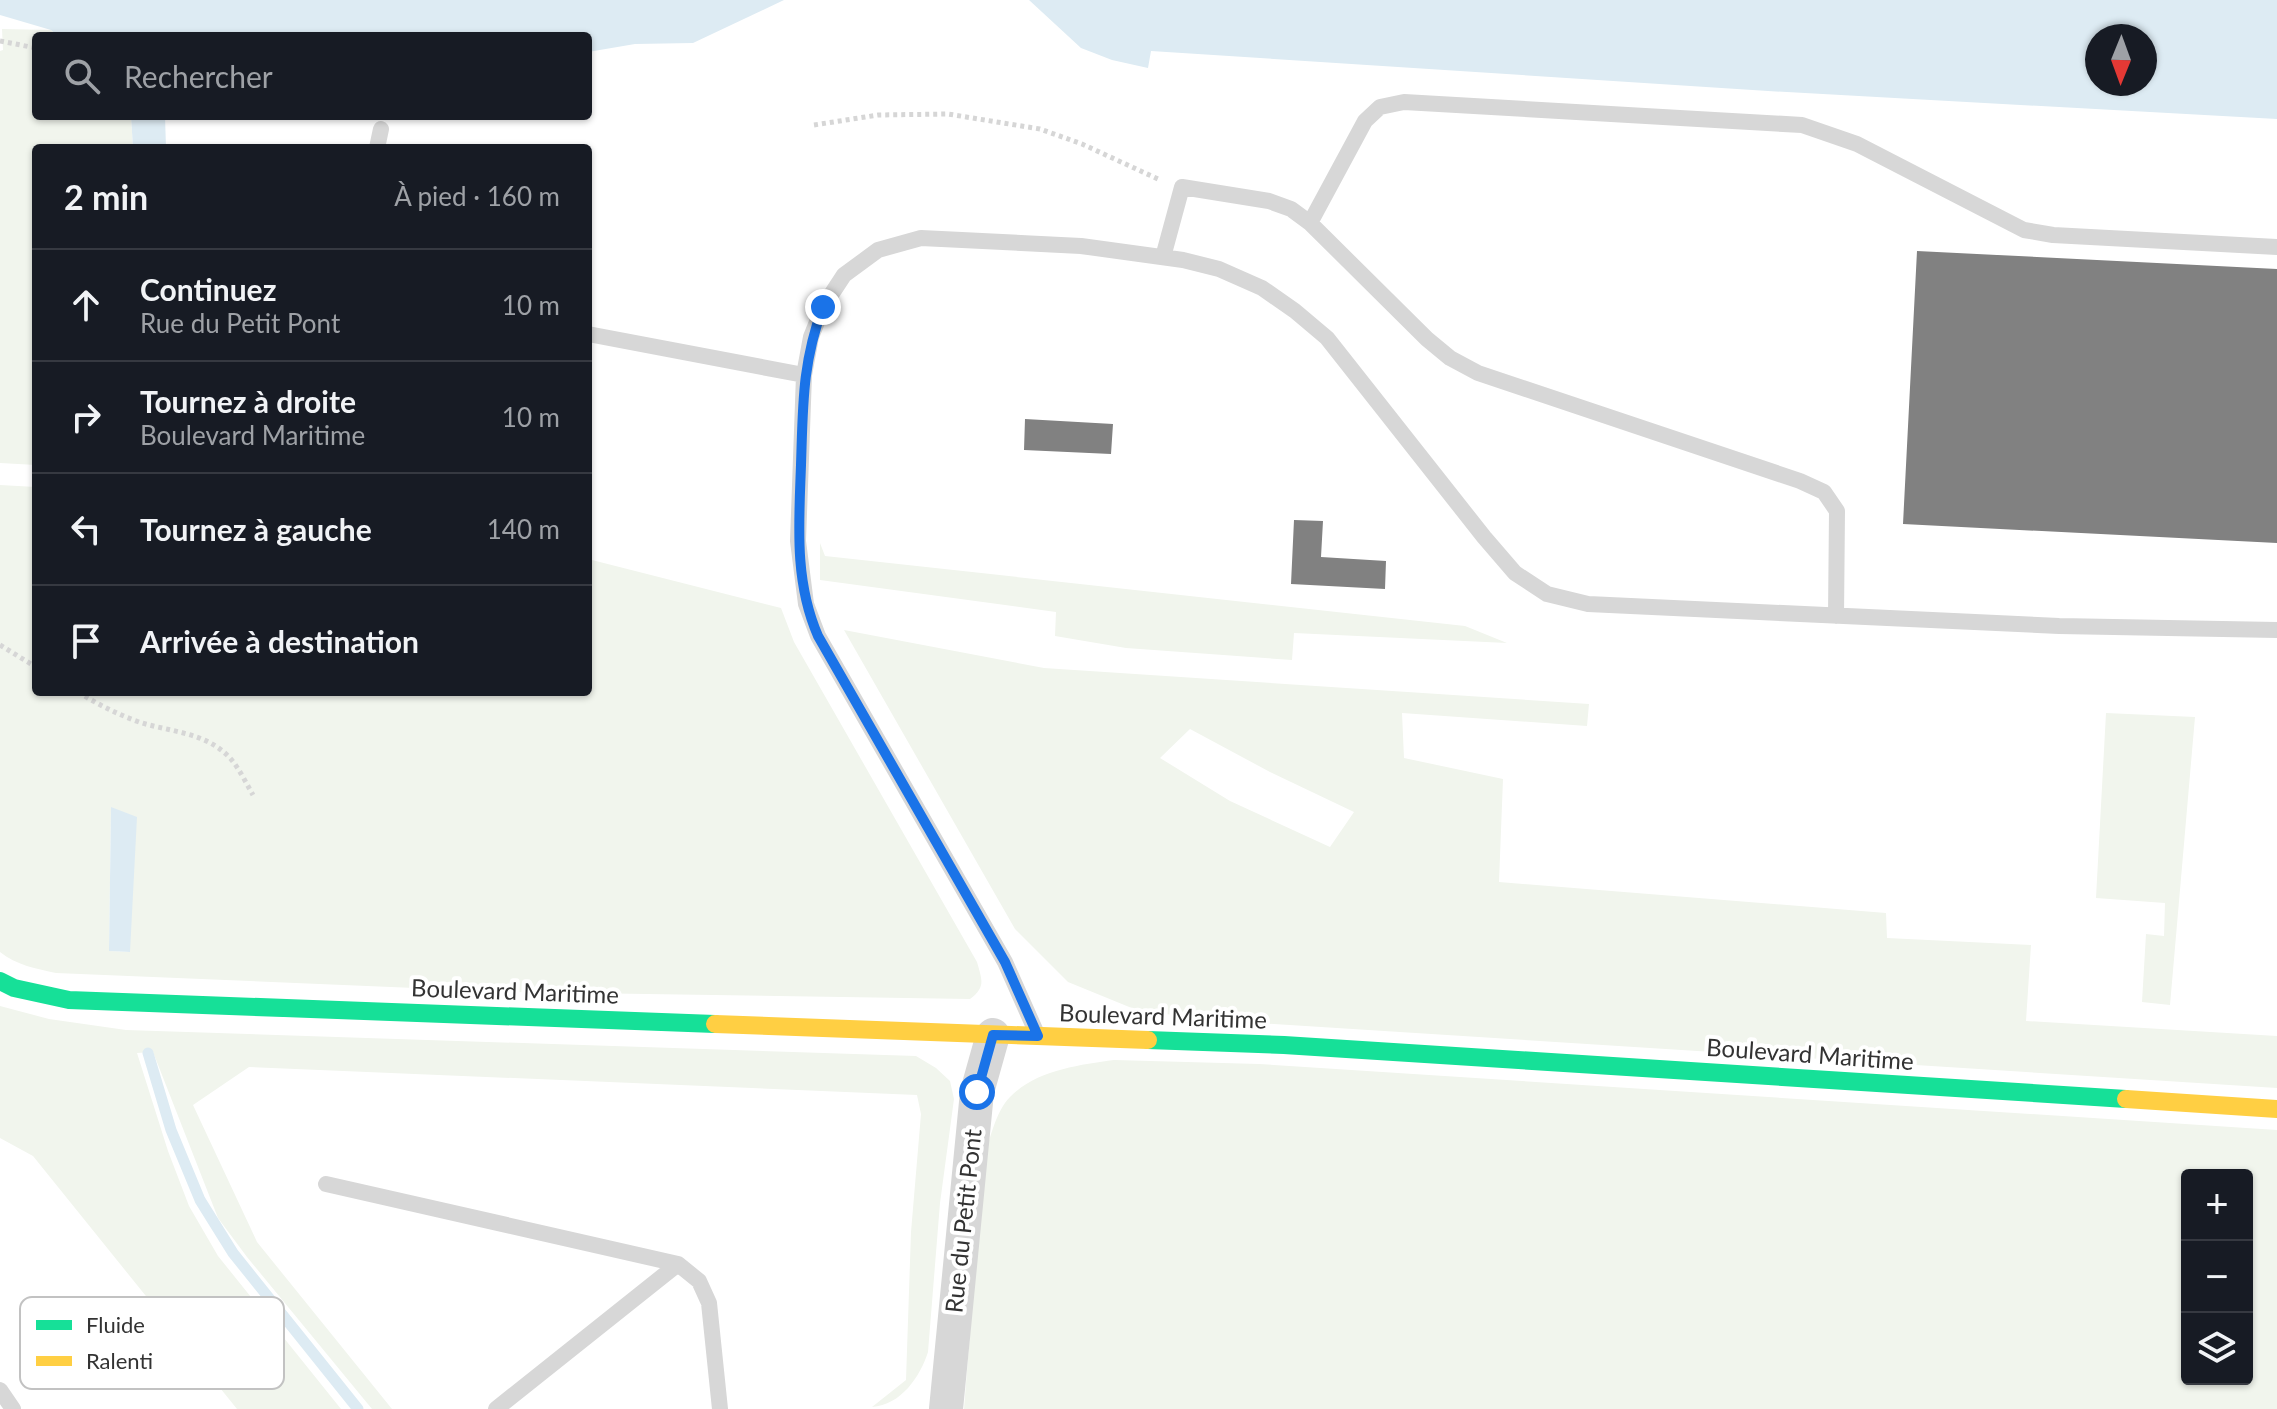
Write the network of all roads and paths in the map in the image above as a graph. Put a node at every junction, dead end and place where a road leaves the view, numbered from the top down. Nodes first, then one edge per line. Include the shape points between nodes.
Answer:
1 (0, 41) edge
2 (32, 47) edge
3 (814, 125) dead end
4 (381, 129) dead end
5 (378, 144) edge
6 (1182, 187) junction
7 (1310, 223) junction
8 (2277, 247) edge
9 (1163, 257) junction
10 (592, 335) edge
11 (804, 375) junction
12 (1836, 616) junction
13 (2277, 630) edge
14 (0, 645) edge
15 (32, 665) edge
16 (85, 696) edge
17 (253, 795) dead end
18 (0, 981) edge
19 (993, 1035) junction
20 (1038, 1036) junction
21 (2277, 1109) edge
22 (326, 1184) dead end
23 (678, 1264) junction
24 (0, 1390) edge
25 (13, 1409) edge
26 (496, 1409) edge
27 (720, 1409) edge
28 (946, 1409) edge

1 - 2 path
3 - 6 path via 878,115 948,114 1040,129
4 - 5 lane
6 - 7 lane via 1269,201
6 - 9 lane
7 - 8 lane via 1365,121 1380,107 1404,102 1802,125 1857,144 2024,230
7 - 12 lane via 1427,339 1478,373 1824,492 1837,511
9 - 11 lane via 1081,246 921,238 878,250 844,275 823,307
9 - 12 lane via 1219,269 1262,288 1327,338 1484,537 1515,573 1547,594 1588,604
10 - 11 lane
11 - 20 lane via 798,541 811,620 1005,962
12 - 13 lane
14 - 15 path
16 - 17 path via 140,722 212,744 230,758
18 - 19 street, Boulevard Maritime via 69,1000
19 - 20 street, Boulevard Maritime
19 - 28 street, Rue du Petit Pont via 977,1092
20 - 21 street, Boulevard Maritime via 1284,1045
22 - 23 lane
23 - 26 lane
23 - 27 lane via 699,1281 709,1303
24 - 25 lane

